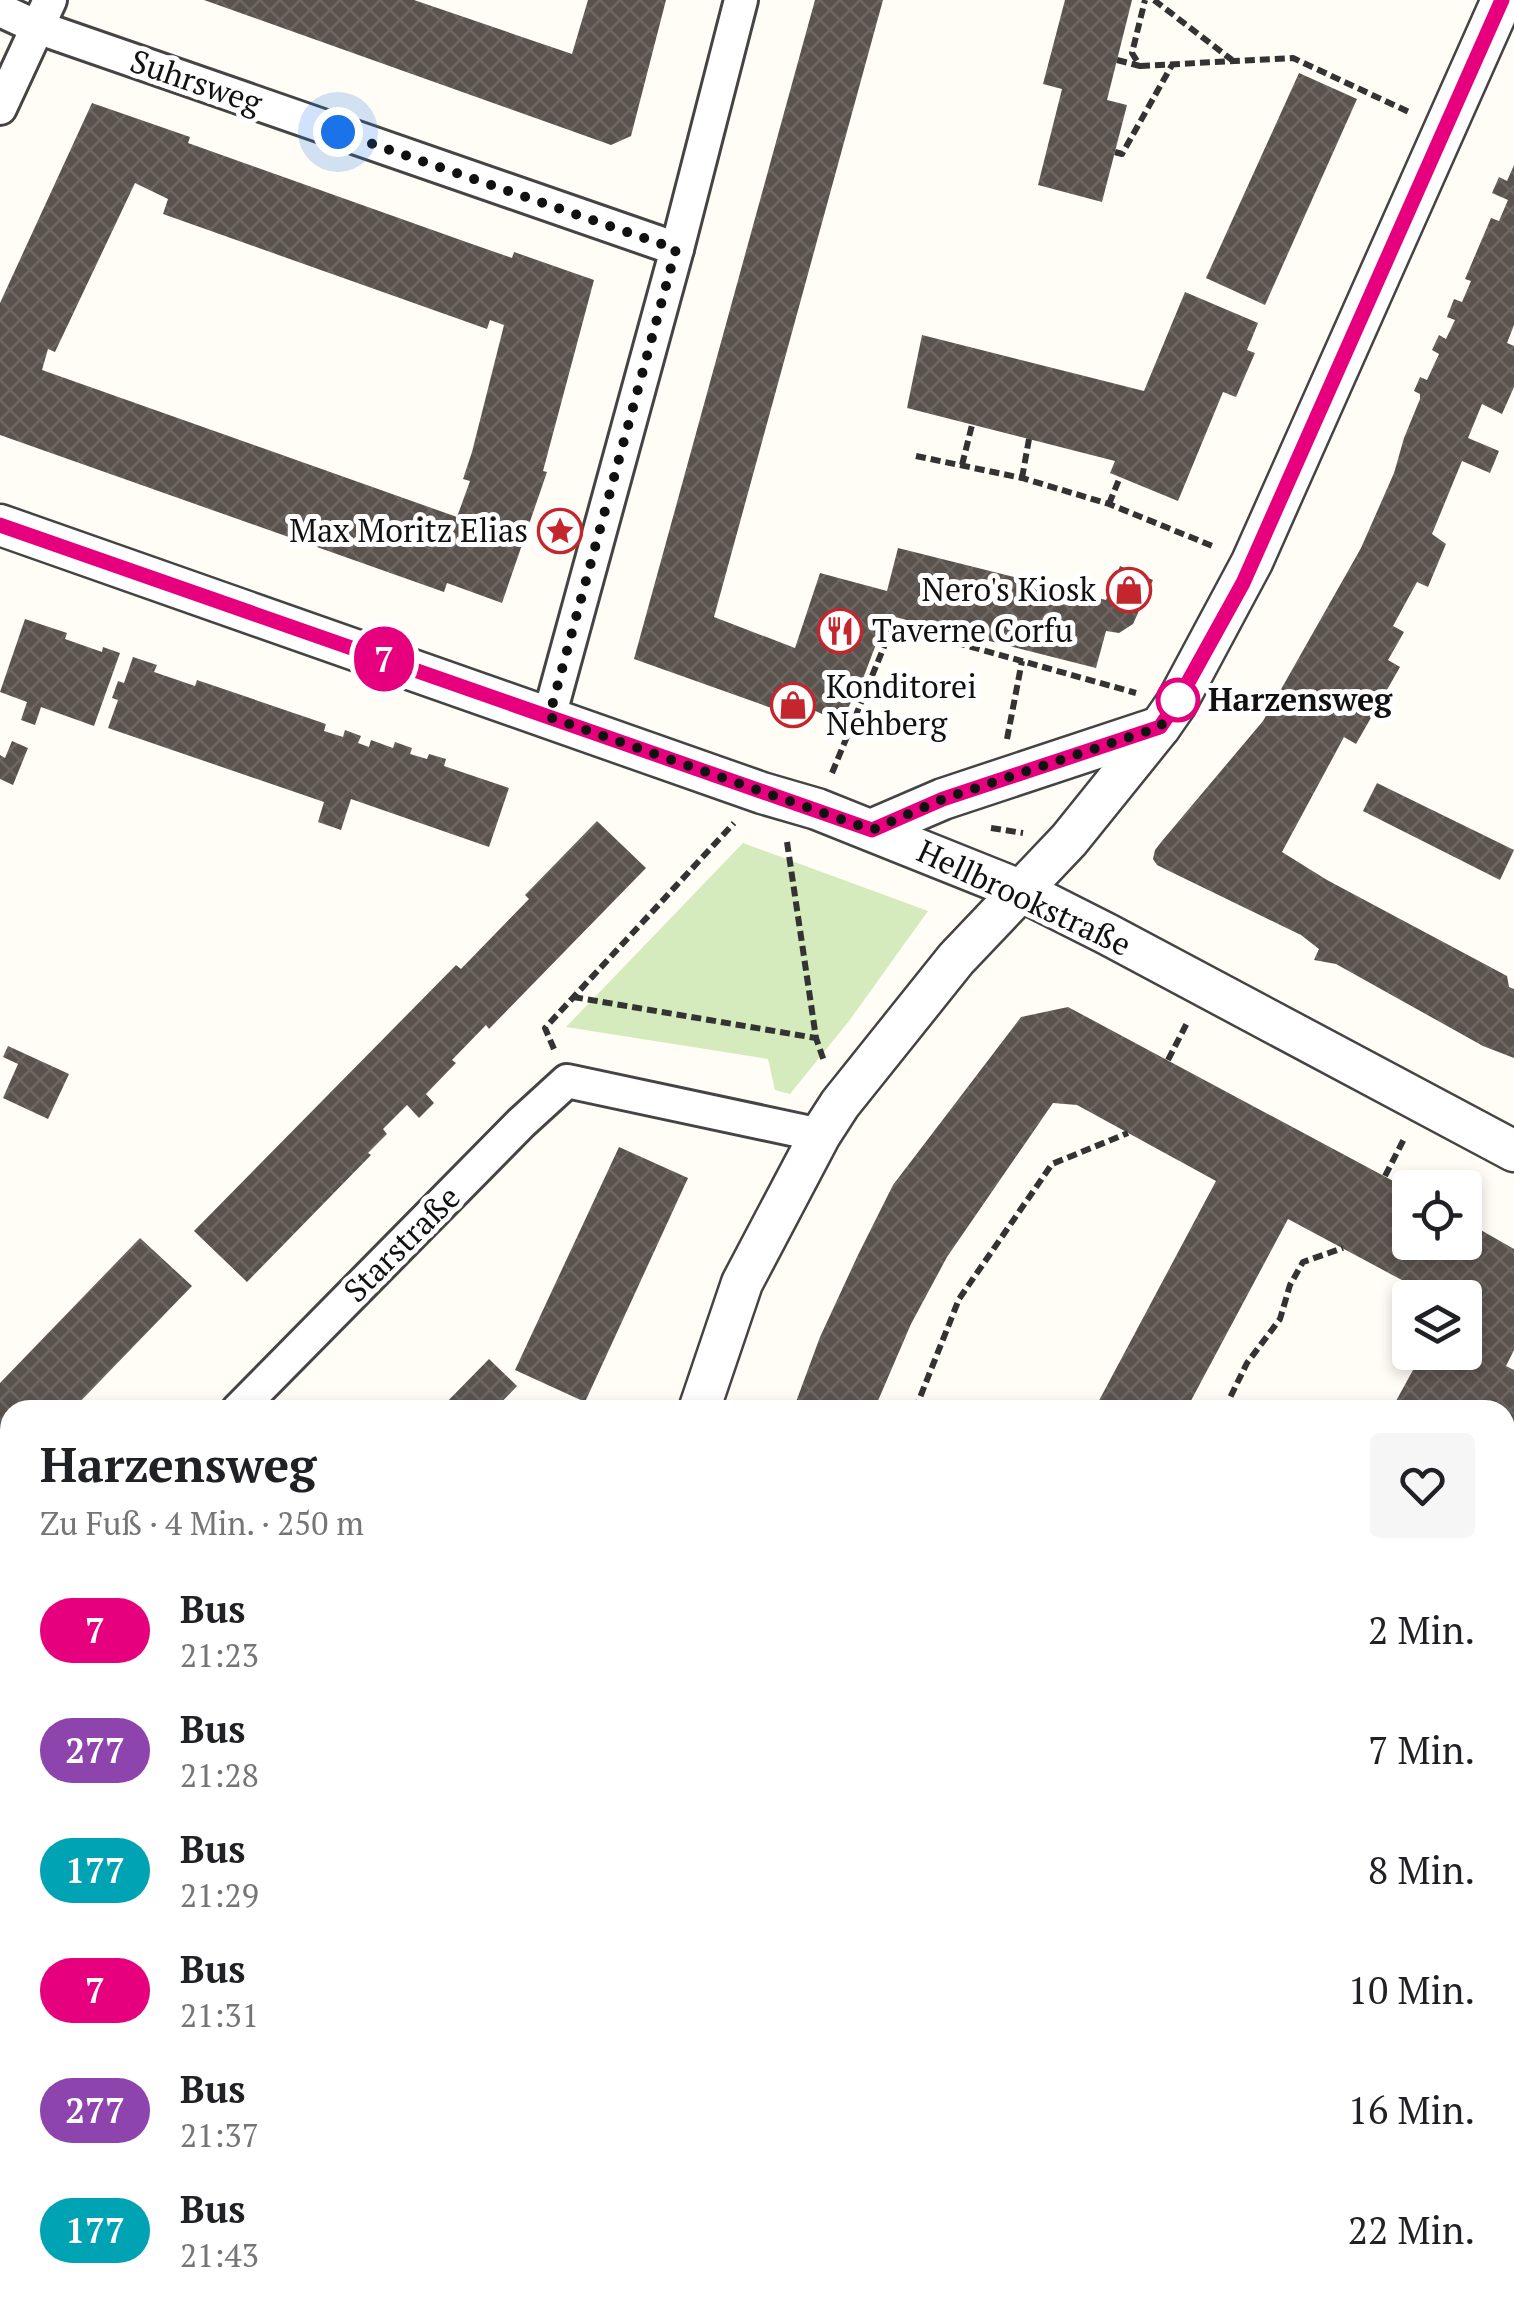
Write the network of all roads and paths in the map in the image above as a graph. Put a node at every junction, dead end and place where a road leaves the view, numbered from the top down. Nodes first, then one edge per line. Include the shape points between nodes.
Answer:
1 (741, 0) edge
2 (1145, 0) edge
3 (1154, 0) edge
4 (1502, 0) edge
5 (0, 10) edge
6 (44, 14) edge
7 (1117, 60) dead end
8 (1234, 60) junction
9 (1172, 64) junction
10 (1140, 66) junction
11 (0, 108) edge
12 (1445, 129) junction
13 (1115, 152) dead end
14 (676, 249) junction
15 (972, 425) dead end
16 (1029, 439) dead end
17 (916, 456) dead end
18 (962, 466) junction
19 (1120, 477) dead end
20 (1022, 478) junction
21 (1108, 504) junction
22 (0, 525) edge
23 (1252, 562) junction
24 (1022, 661) junction
25 (1168, 715) junction
26 (549, 717) junction
27 (999, 780) junction
28 (787, 800) junction
29 (872, 830) junction
30 (1022, 891) junction
31 (573, 997) junction
32 (1182, 1031) dead end
33 (1168, 1060) dead end
34 (567, 1080) junction
35 (1128, 1133) dead end
36 (820, 1135) junction
37 (1514, 1151) edge
38 (1342, 1248) dead end
39 (248, 1400) edge
40 (702, 1400) edge
41 (919, 1400) edge
42 (1229, 1400) edge

1 - 14 street
2 - 10 path via 1132,54
3 - 8 path
4 - 12 street
5 - 6 street, Suhrsweg
6 - 11 street
6 - 14 street, Suhrsweg
7 - 10 path
8 - 9 path
8 - 12 path via 1293,58
9 - 10 path
9 - 13 path via 1122,154
12 - 23 street
14 - 26 street
15 - 18 path
16 - 20 path
17 - 18 path
18 - 20 path
19 - 21 path
20 - 21 path
21 - 23 path
22 - 26 street, Hellbrookstraße
23 - 25 street
24 - 25 path
24 - 27 path
24 - 28 path via 945,645 894,625
25 - 27 street
25 - 30 street
26 - 28 street, Hellbrookstraße
27 - 29 street
28 - 29 street, Hellbrookstraße
28 - 31 path
28 - 31 path via 816,1038
29 - 30 street, Hellbrookstraße
30 - 36 street via 956,958
30 - 37 street, Hellbrookstraße
31 - 34 path via 545,1028
32 - 33 path
34 - 36 street
34 - 39 street, Starstraße
35 - 41 path via 1052,1164 958,1299
36 - 40 street via 742,1283
38 - 42 path via 1303,1262 1280,1319

